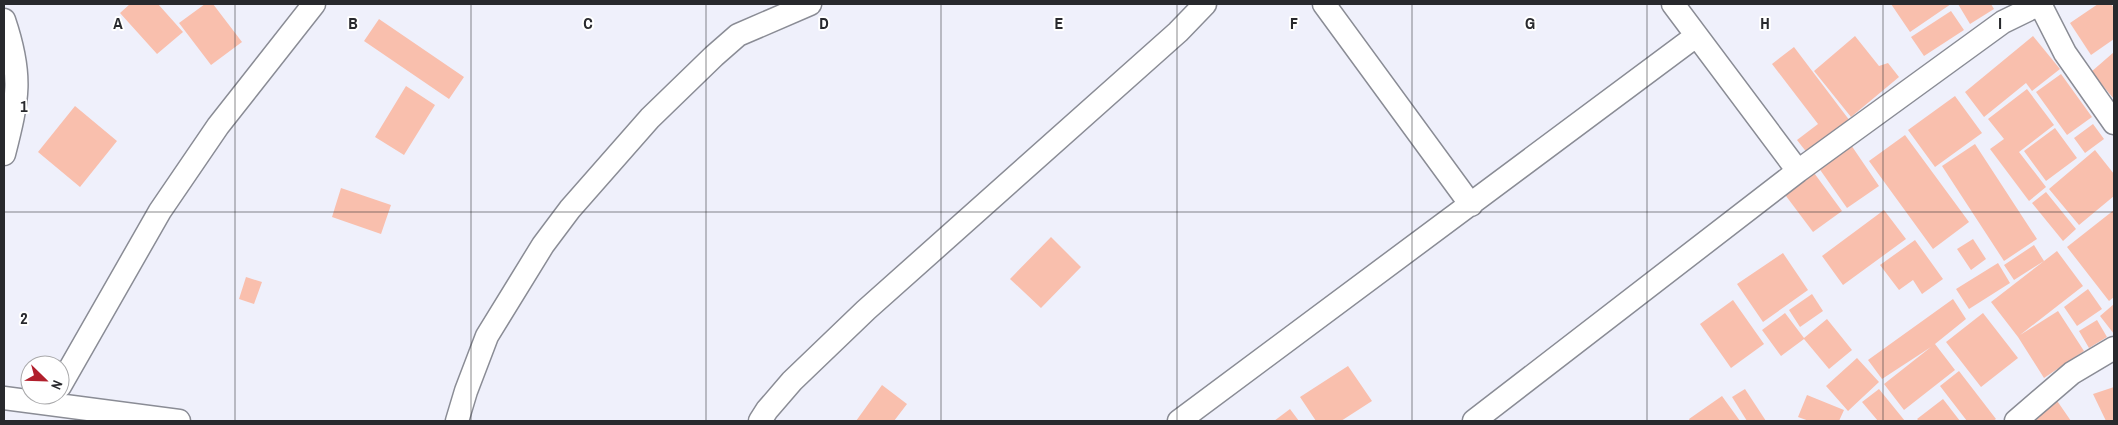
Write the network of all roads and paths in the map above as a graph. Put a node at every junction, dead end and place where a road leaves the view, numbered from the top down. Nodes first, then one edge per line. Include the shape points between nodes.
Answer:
1 (314, 4) edge
2 (810, 4) edge
3 (1205, 4) edge
4 (1324, 4) edge
5 (1673, 4) edge
6 (2040, 4) edge
7 (784, 9) edge
8 (1999, 13) edge
9 (4, 20) edge
10 (1696, 36) junction
11 (2114, 123) edge
12 (4, 154) edge
13 (1798, 171) junction
14 (1471, 205) junction
15 (2114, 348) edge
16 (70, 368) edge
17 (4, 398) edge
18 (48, 407) edge
19 (179, 421) edge
20 (457, 421) edge
21 (760, 421) edge
22 (1180, 421) edge
23 (1474, 421) edge
24 (2016, 421) edge

1 - 16 street via 218,126 160,211
2 - 7 street
3 - 21 street via 1178,32 866,310 792,381
4 - 14 street
5 - 10 street
6 - 8 street
6 - 11 street via 2065,53
7 - 20 street via 738,35 688,79 570,209 542,245 487,336
8 - 13 street
9 - 12 street via 16,62 17,89 15,112
10 - 13 street
10 - 14 street
13 - 23 street
14 - 22 street
15 - 24 street via 2072,373
17 - 18 street
18 - 19 street

